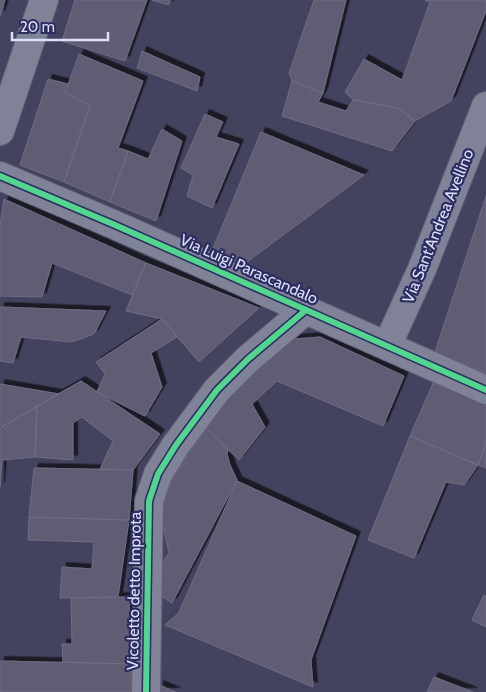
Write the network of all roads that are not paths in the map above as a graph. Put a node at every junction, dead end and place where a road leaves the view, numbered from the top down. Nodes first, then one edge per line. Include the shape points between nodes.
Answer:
1 (44, 0) edge
2 (486, 106) edge
3 (0, 131) edge
4 (0, 176) edge
5 (306, 310) junction
6 (387, 346) junction
7 (486, 390) edge
8 (146, 692) edge

1 - 3 street
2 - 6 street, Via Sant'Andrea Avellino via 422,269
4 - 5 street, Via Luigi Parascandalo
5 - 6 street, Via Luigi Parascandalo
5 - 8 street, Vicoletto detto Improta via 217,390 176,444 158,474 149,500
6 - 7 street, Via Luigi Parascandalo

